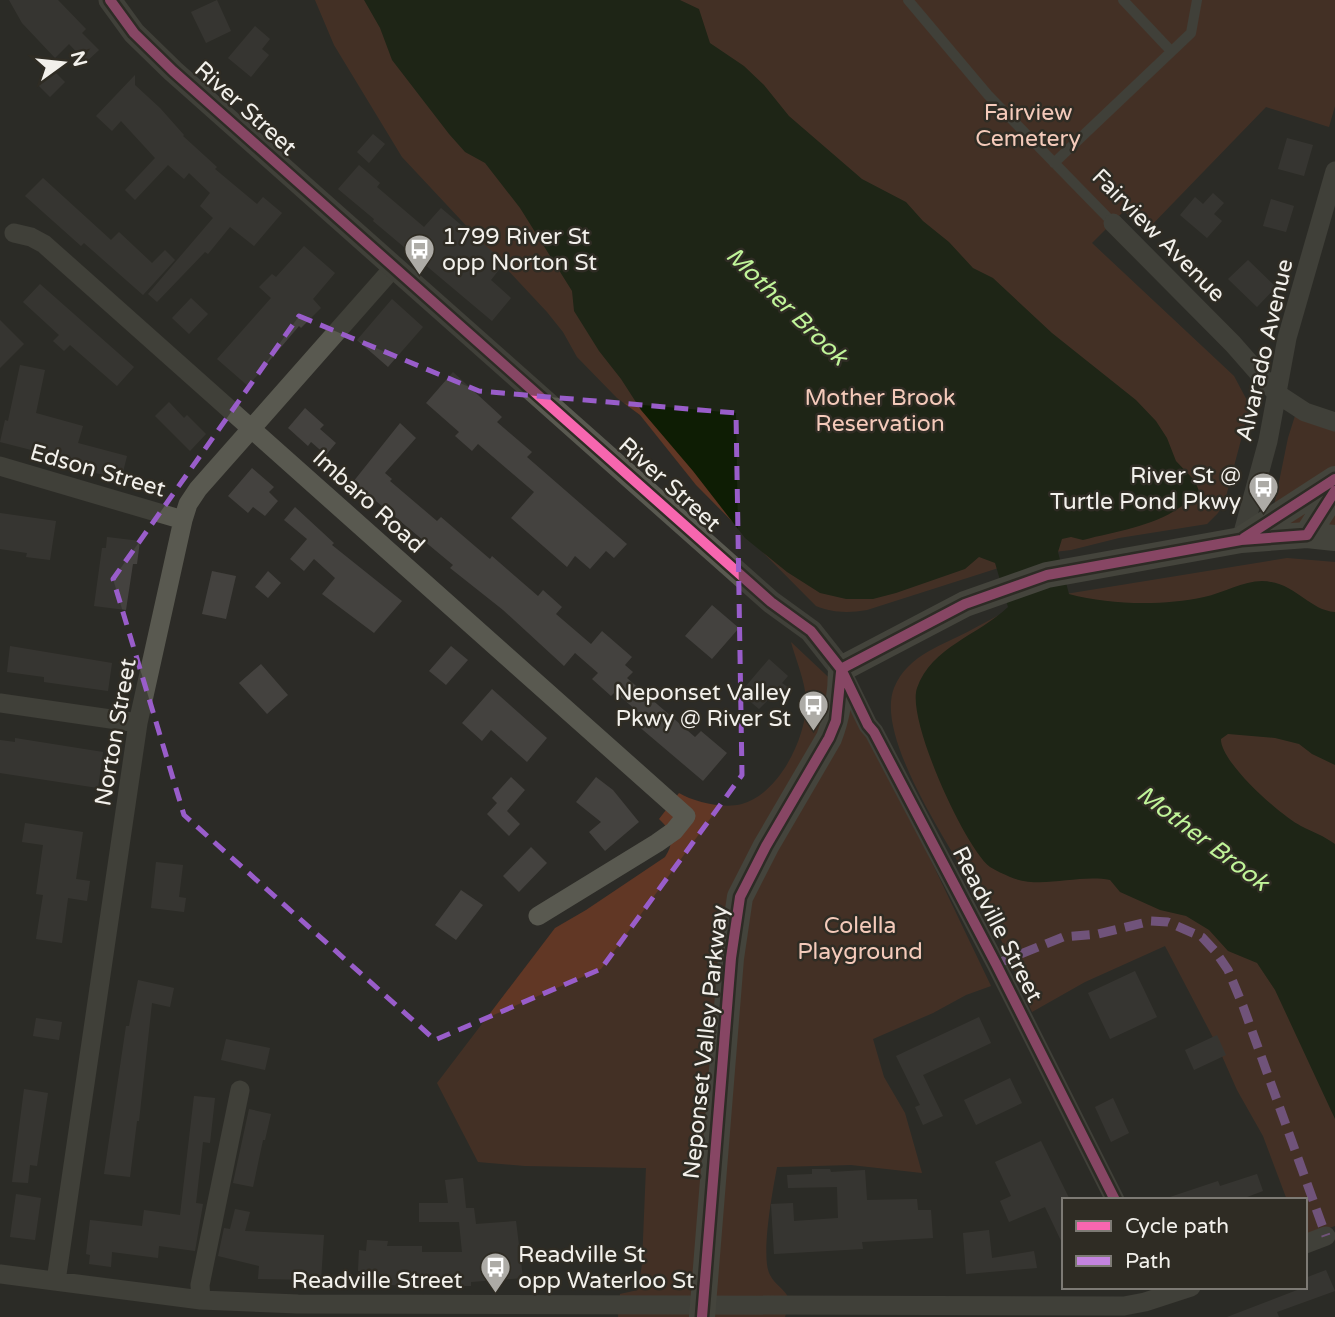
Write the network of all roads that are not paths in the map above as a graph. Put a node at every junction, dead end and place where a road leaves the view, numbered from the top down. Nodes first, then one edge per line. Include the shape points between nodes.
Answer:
1 (110, 0) edge
2 (908, 0) edge
3 (1123, 0) edge
4 (1196, 0) edge
5 (1171, 51) junction
6 (1054, 163) junction
7 (1335, 171) edge
8 (1112, 223) joint
9 (14, 233) dead end
10 (394, 267) junction
11 (1276, 393) junction
12 (1335, 422) edge
13 (250, 428) junction
14 (0, 466) edge
15 (1335, 479) edge
16 (1335, 491) edge
17 (183, 520) junction
18 (1307, 535) junction
19 (1335, 538) edge
20 (1241, 540) junction
21 (841, 668) junction
22 (0, 703) edge
23 (138, 723) junction
24 (538, 916) dead end
25 (240, 1090) dead end
26 (1114, 1198) edge
27 (1326, 1236) dead end
28 (1307, 1243) edge
29 (0, 1274) edge
30 (56, 1281) junction
31 (1179, 1289) edge
32 (1161, 1292) edge
33 (201, 1300) junction
34 (252, 1310) edge
35 (702, 1310) edge
36 (548, 1311) edge
37 (1125, 1311) edge

1 - 10 street, River Street via 134,33 173,71
2 - 6 lane, Fairview Avenue via 988,95
3 - 5 lane
4 - 5 lane via 1191,33
5 - 6 lane
6 - 8 lane, Fairview Avenue
7 - 11 street, Alvarado Avenue
8 - 11 street, Fairview Avenue
9 - 13 street, Imbaro Road via 44,244
10 - 13 street, Norton Street
10 - 21 street, River Street via 771,602 811,631
11 - 12 street, Fairview Avenue via 1305,412
11 - 20 street, Alvarado Avenue
13 - 17 street, Norton Street via 198,489
13 - 24 street, Imbaro Road via 686,816 674,831
14 - 17 street, Edson Street
15 - 20 main road
16 - 18 main road
17 - 23 street, Norton Street
18 - 19 main road
18 - 20 main road
20 - 21 main road via 1072,570 993,593
21 - 26 street, Readville Street
21 - 35 main road, Neponset Valley Parkway via 836,721 829,738 755,866 737,911
22 - 23 street
23 - 30 street, Norton Street
25 - 33 street via 200,1285
27 - 28 street
29 - 30 street, Readville Street
30 - 33 street, Readville Street
31 - 32 street, Readville Street
32 - 37 street, Readville Street
33 - 34 street, Readville Street
34 - 36 street, Readville Street
35 - 36 street, Readville Street
35 - 37 street, Readville Street

